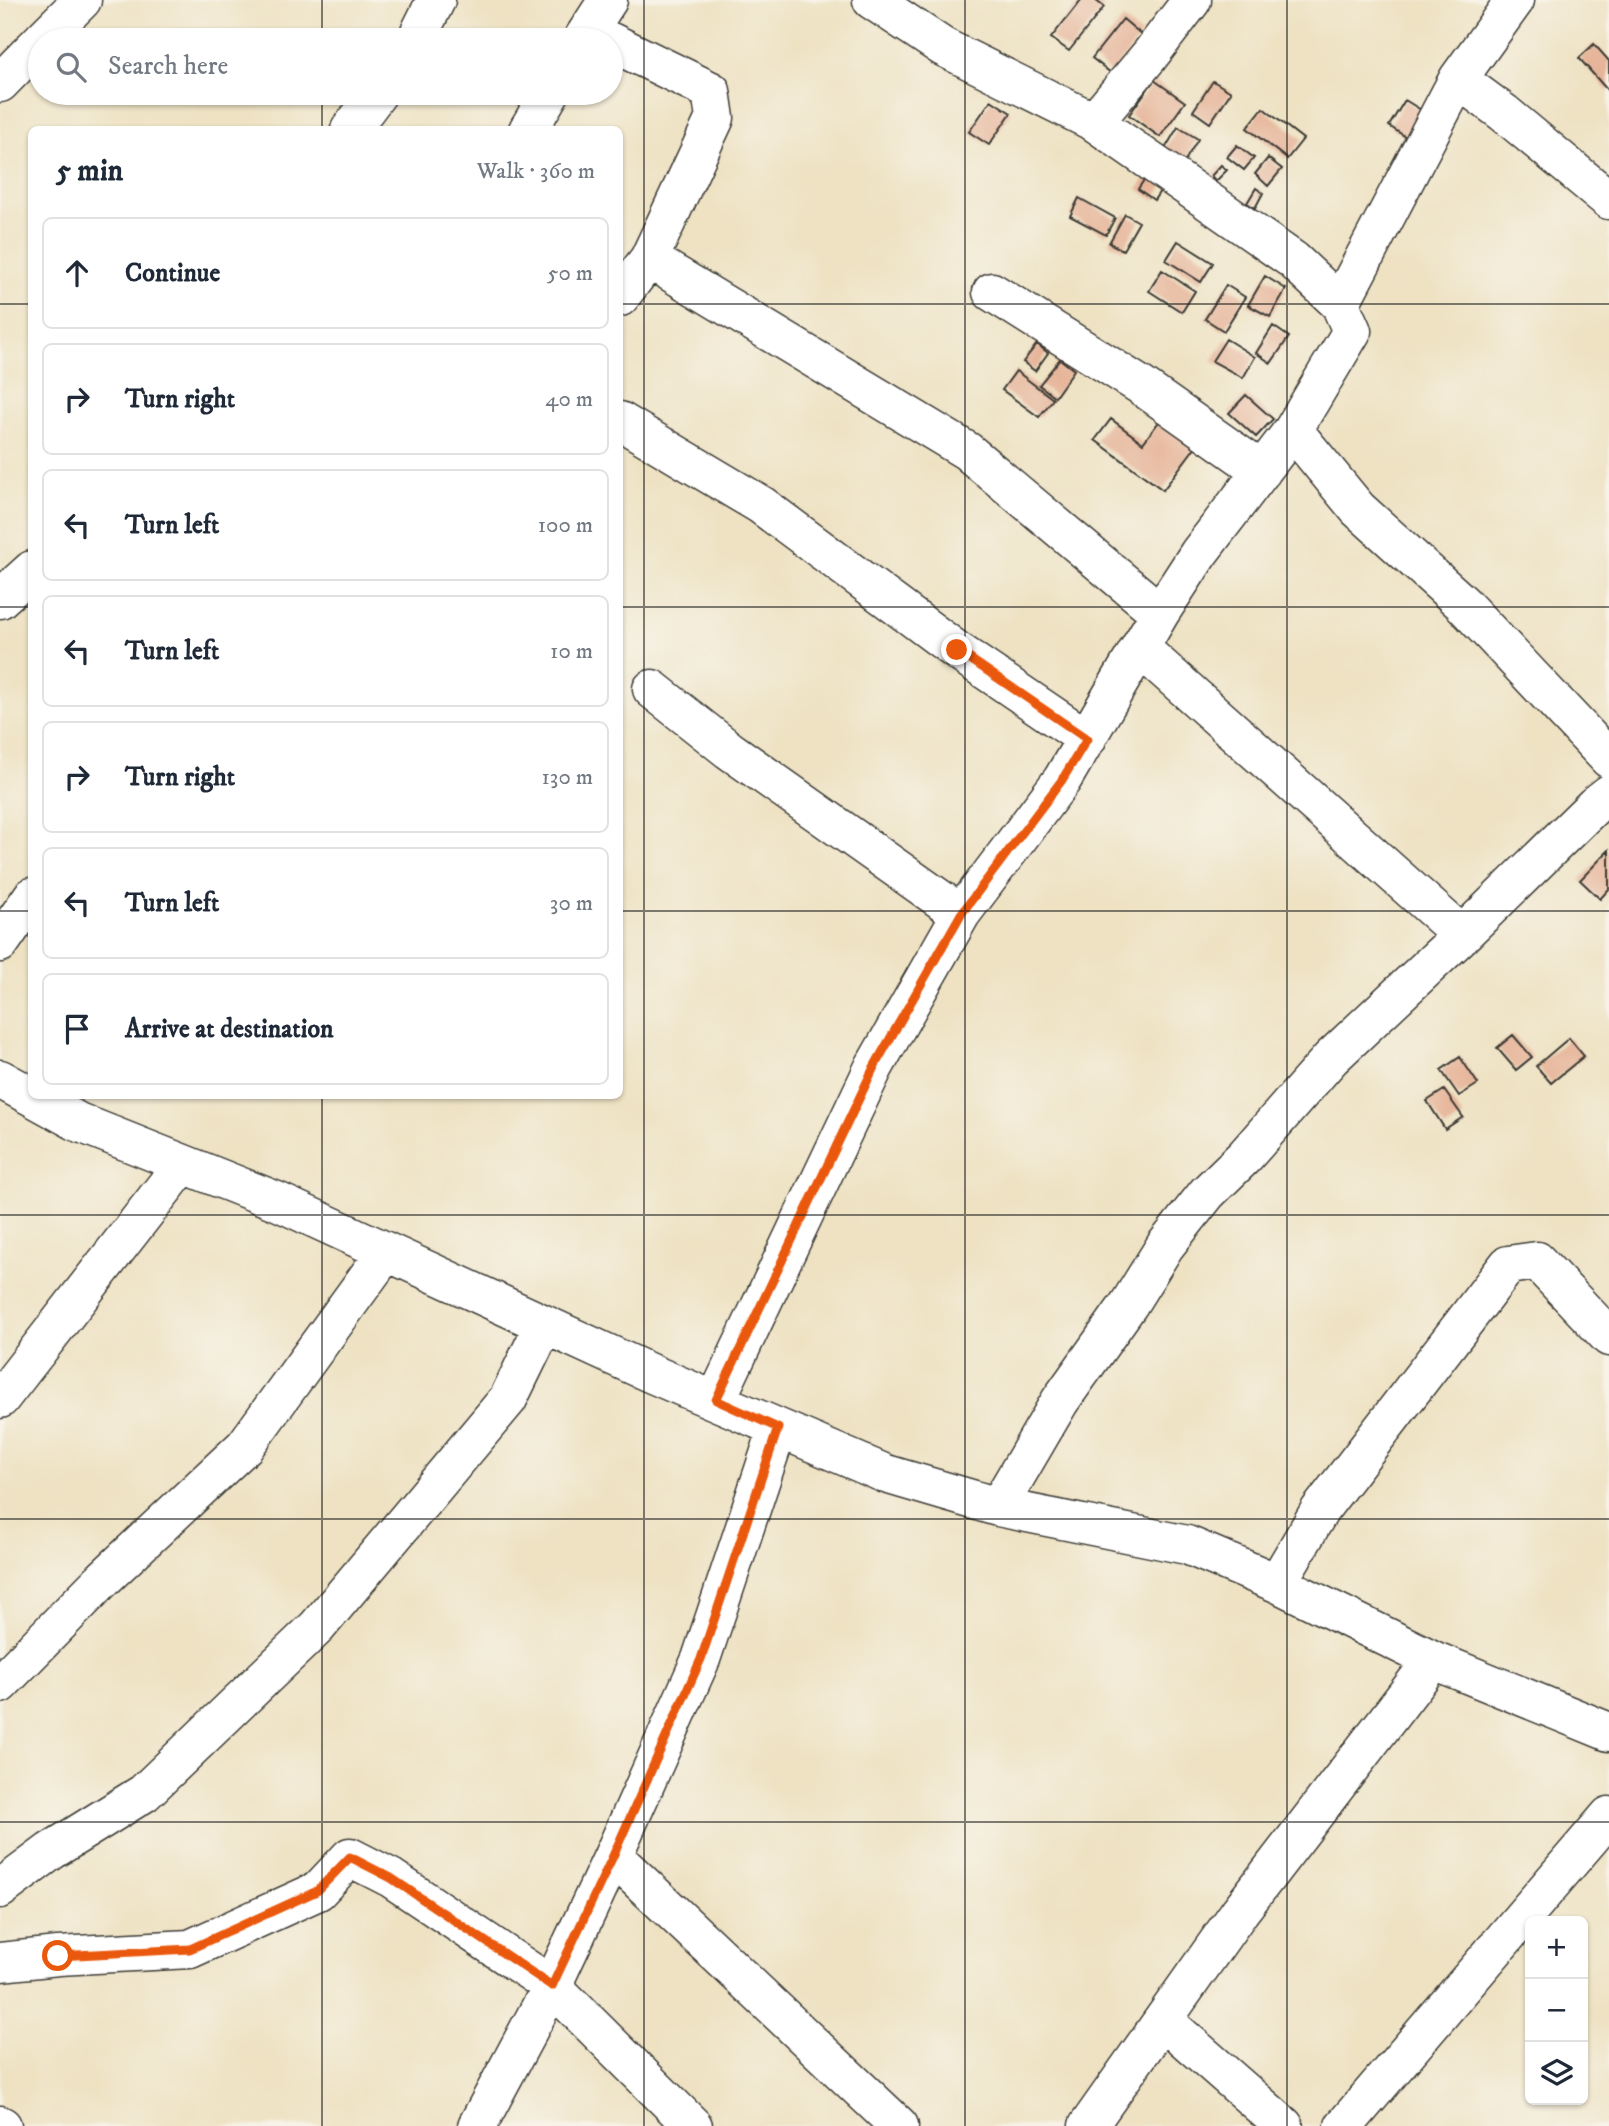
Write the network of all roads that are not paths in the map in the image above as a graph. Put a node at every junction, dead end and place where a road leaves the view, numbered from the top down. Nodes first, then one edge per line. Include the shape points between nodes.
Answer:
1 (82, 0) edge
2 (436, 0) edge
3 (872, 0) edge
4 (1192, 0) edge
5 (1515, 0) edge
6 (54, 28) edge
7 (422, 28) edge
8 (623, 44) edge
9 (28, 54) edge
10 (1458, 79) junction
11 (0, 83) edge
12 (369, 105) edge
13 (543, 105) edge
14 (1094, 122) junction
15 (352, 126) edge
16 (530, 126) edge
17 (1609, 200) edge
18 (649, 259) junction
19 (992, 292) dead end
20 (623, 293) edge
21 (1340, 304) junction
22 (623, 423) edge
23 (1293, 430) junction
24 (1262, 471) junction
25 (28, 574) edge
26 (0, 599) edge
27 (1160, 613) junction
28 (1140, 648) junction
29 (652, 689) dead end
30 (1087, 739) junction
31 (1609, 759) edge
32 (1609, 794) edge
33 (28, 903) edge
34 (961, 914) junction
35 (1462, 935) junction
36 (0, 943) edge
37 (0, 1079) edge
38 (28, 1094) edge
39 (36, 1099) edge
40 (183, 1164) junction
41 (386, 1252) junction
42 (544, 1325) junction
43 (1609, 1337) edge
44 (0, 1399) edge
45 (716, 1400) junction
46 (778, 1428) junction
47 (998, 1507) junction
48 (1277, 1583) junction
49 (1433, 1660) junction
50 (0, 1684) edge
51 (1609, 1732) edge
52 (1609, 1816) edge
53 (613, 1856) junction
54 (0, 1889) edge
55 (0, 1962) edge
56 (552, 1986) junction
57 (1163, 2020) junction
58 (477, 2126) edge
59 (693, 2126) edge
60 (899, 2126) edge
61 (1088, 2126) edge
62 (1284, 2126) edge
63 (1344, 2126) edge

1 - 6 street
2 - 7 street
3 - 14 street via 943,47
4 - 14 street
5 - 10 street
8 - 18 street via 711,91 715,118
9 - 11 street
10 - 17 street
10 - 21 street
12 - 15 street
13 - 16 street
14 - 21 street via 1293,260
18 - 20 street
18 - 27 street via 967,451
19 - 24 street via 1140,385
21 - 23 street via 1352,331
22 - 30 street via 761,505 957,650
23 - 24 street
23 - 31 street via 1359,509 1462,603
24 - 27 street via 1199,552
25 - 26 street
27 - 28 street
28 - 30 street
28 - 35 street
29 - 34 street via 729,750
30 - 34 street via 1062,780
32 - 35 street
33 - 36 street
34 - 45 street via 874,1067
35 - 47 street via 1331,1058 1165,1246 1060,1401
37 - 38 street
39 - 40 street via 78,1122
40 - 41 street
40 - 44 street
41 - 42 street
41 - 50 street via 245,1446 101,1581
42 - 45 street
42 - 54 street via 508,1399 317,1627 144,1793
43 - 48 street via 1537,1261 1508,1265 1320,1510
45 - 46 street
46 - 47 street via 886,1474
46 - 53 street via 701,1659
47 - 48 street via 1187,1545
48 - 49 street
49 - 51 street
49 - 57 street via 1240,1911
52 - 63 street
53 - 56 street
53 - 60 street
55 - 56 street via 190,1949 317,1891 350,1857 391,1878
56 - 58 street
56 - 59 street
57 - 61 street
57 - 62 street

